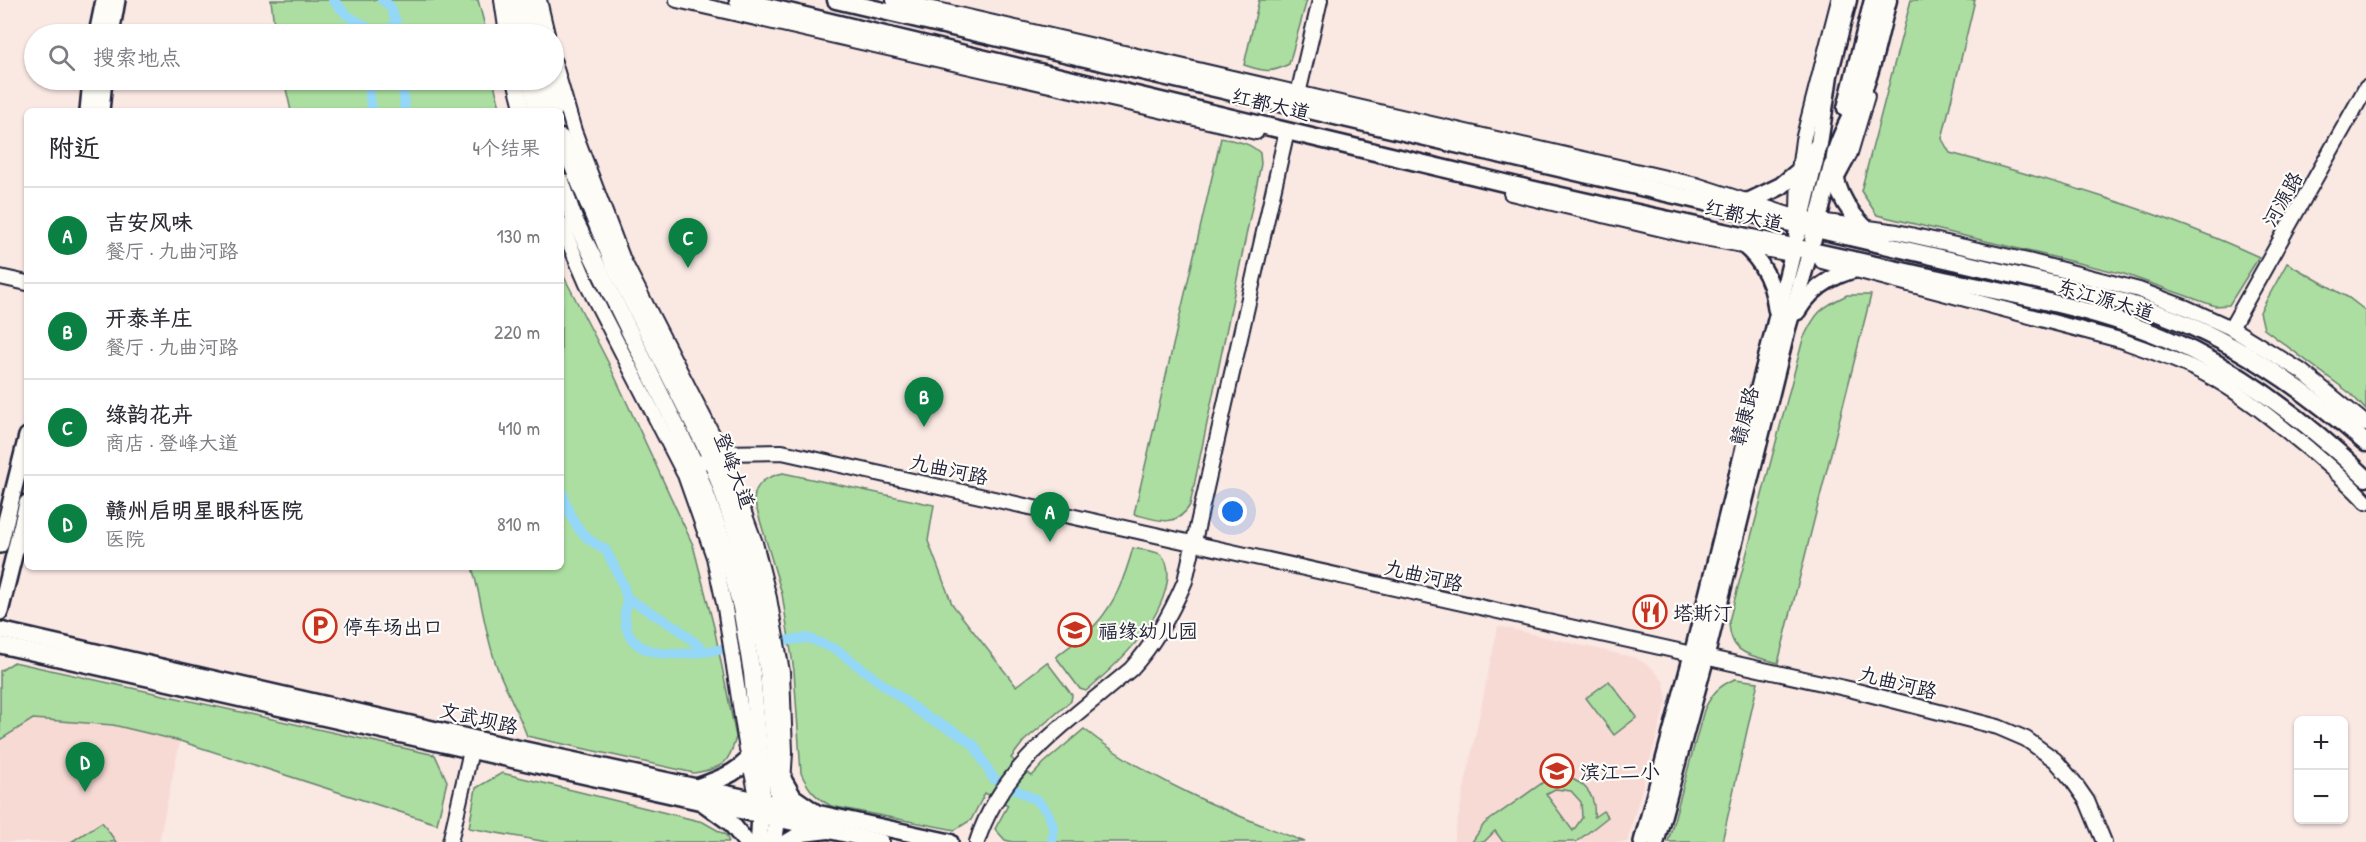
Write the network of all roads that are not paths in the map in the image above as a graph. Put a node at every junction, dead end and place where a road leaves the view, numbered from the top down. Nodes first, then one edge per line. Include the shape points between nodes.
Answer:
1 (104, 0) edge
2 (117, 0) edge
3 (503, 0) edge
4 (514, 0) edge
5 (677, 0) edge
6 (738, 0) edge
7 (836, 0) edge
8 (894, 0) edge
9 (1320, 0) edge
10 (1839, 0) edge
11 (1848, 0) edge
12 (1856, 0) edge
13 (1873, 0) edge
14 (1888, 0) edge
15 (1896, 0) edge
16 (531, 11) edge
17 (99, 24) edge
18 (113, 24) edge
19 (506, 24) edge
20 (540, 24) edge
21 (2366, 88) edge
22 (90, 90) edge
23 (103, 90) edge
24 (518, 90) edge
25 (533, 90) edge
26 (548, 90) edge
27 (562, 90) edge
28 (1298, 94) junction
29 (88, 108) edge
30 (101, 108) edge
31 (522, 108) edge
32 (537, 108) edge
33 (553, 108) edge
34 (1285, 139) junction
35 (1819, 144) junction
36 (564, 145) edge
37 (1836, 151) junction
38 (1799, 171) junction
39 (1836, 178) junction
40 (564, 189) edge
41 (1705, 202) junction
42 (1745, 202) junction
43 (1799, 221) junction
44 (1817, 225) junction
45 (1705, 227) junction
46 (1866, 229) junction
47 (564, 231) edge
48 (1745, 246) junction
49 (1893, 247) junction
50 (1801, 253) junction
51 (1886, 267) junction
52 (1854, 270) junction
53 (0, 277) edge
54 (24, 282) edge
55 (1776, 317) junction
56 (2231, 328) junction
57 (1787, 330) junction
58 (2366, 424) edge
59 (2366, 443) edge
60 (24, 448) edge
61 (703, 462) junction
62 (2366, 478) edge
63 (2366, 502) edge
64 (24, 515) edge
65 (1195, 543) junction
66 (0, 545) edge
67 (747, 603) junction
68 (0, 612) edge
69 (0, 630) edge
70 (0, 645) edge
71 (1699, 656) junction
72 (760, 675) junction
73 (472, 745) junction
74 (754, 753) junction
75 (776, 759) junction
76 (783, 783) junction
77 (699, 794) junction
78 (770, 810) junction
79 (816, 813) junction
80 (828, 830) junction
81 (450, 842) edge
82 (748, 842) edge
83 (759, 842) edge
84 (774, 842) edge
85 (780, 842) edge
86 (788, 842) edge
87 (881, 842) edge
88 (950, 842) edge
89 (977, 842) edge
90 (1642, 842) edge
91 (1656, 842) edge
92 (2104, 842) edge

1 - 17 main road
2 - 18 main road
3 - 16 main road
3 - 19 street
4 - 16 main road
5 - 34 street
6 - 45 main road, 红都大道
7 - 41 main road, 红都大道
8 - 28 street
9 - 28 street
10 - 38 street via 1803,140
11 - 35 main road via 1828,75
12 - 35 main road, 赣康路
13 - 37 main road, 赣康路
14 - 37 main road via 1864,86
15 - 39 street via 1850,153
16 - 20 street
21 - 56 street, 河源路
22 - 29 main road
23 - 30 main road
24 - 31 street
25 - 32 main road
26 - 33 main road
27 - 61 street via 574,131
28 - 42 street via 1696,185
34 - 48 street
34 - 65 street
35 - 38 main road
35 - 43 main road, 赣康路
36 - 61 main road, 登峰大道
37 - 39 main road
37 - 44 main road, 赣康路
38 - 42 main road via 1775,190
38 - 43 street
39 - 44 street
39 - 46 main road via 1845,201
40 - 61 main road, 登峰大道 via 580,230
41 - 42 main road
41 - 43 main road, 红都大道
42 - 43 street
43 - 44 main road, 东江源大道
43 - 50 main road, 赣康路
44 - 46 street
44 - 49 main road, 东江源大道
44 - 50 main road, 赣康路
45 - 48 main road via 1725,233
45 - 50 main road, 红都大道
46 - 49 main road
46 - 56 street via 2028,261 2139,290
47 - 61 street via 587,284
48 - 50 street
48 - 55 main road via 1768,277
49 - 59 main road, 东江源大道 via 2115,300 2176,320 2220,341 2293,385
50 - 51 main road, 东江源大道
50 - 52 street
50 - 55 main road, 赣康路
50 - 57 main road, 赣康路
51 - 52 main road
51 - 62 main road, 东江源大道 via 2124,322 2191,350 2278,403
52 - 57 main road via 1814,291
52 - 63 street via 2120,340 2163,355 2242,396
53 - 54 street
55 - 71 main road, 赣康路
56 - 58 street via 2301,371
57 - 71 main road, 赣康路
60 - 66 main road
61 - 65 street, 九曲河路 via 782,452
61 - 67 main road, 登峰大道 via 728,556
61 - 67 street via 755,543
64 - 68 main road
65 - 71 street, 九曲河路
65 - 89 street via 1177,600 1143,656 1024,761 984,818
67 - 72 main road, 登峰大道
67 - 72 street
69 - 73 main road, 文武坝路
70 - 73 main road, 文武坝路
71 - 90 main road, 赣康路
71 - 91 main road, 赣康路
71 - 92 street, 九曲河路 via 1964,718 2026,739 2055,760 2073,781 2087,801
72 - 74 main road, 登峰大道
72 - 75 main road, 登峰大道
72 - 76 street via 785,752
73 - 77 main road, 文武坝路
73 - 81 street
74 - 77 main road via 733,774
74 - 78 main road, 登峰大道
75 - 76 main road
75 - 78 main road, 登峰大道
76 - 78 street
76 - 79 main road via 800,803
77 - 78 main road, 文武坝路
77 - 82 main road
78 - 79 main road, 文武坝路
78 - 80 main road, 文武坝路
78 - 82 street
78 - 83 main road, 登峰大道
78 - 84 main road, 登峰大道
78 - 85 street
79 - 88 main road, 文武坝路
80 - 86 main road via 803,833
80 - 87 main road, 文武坝路

